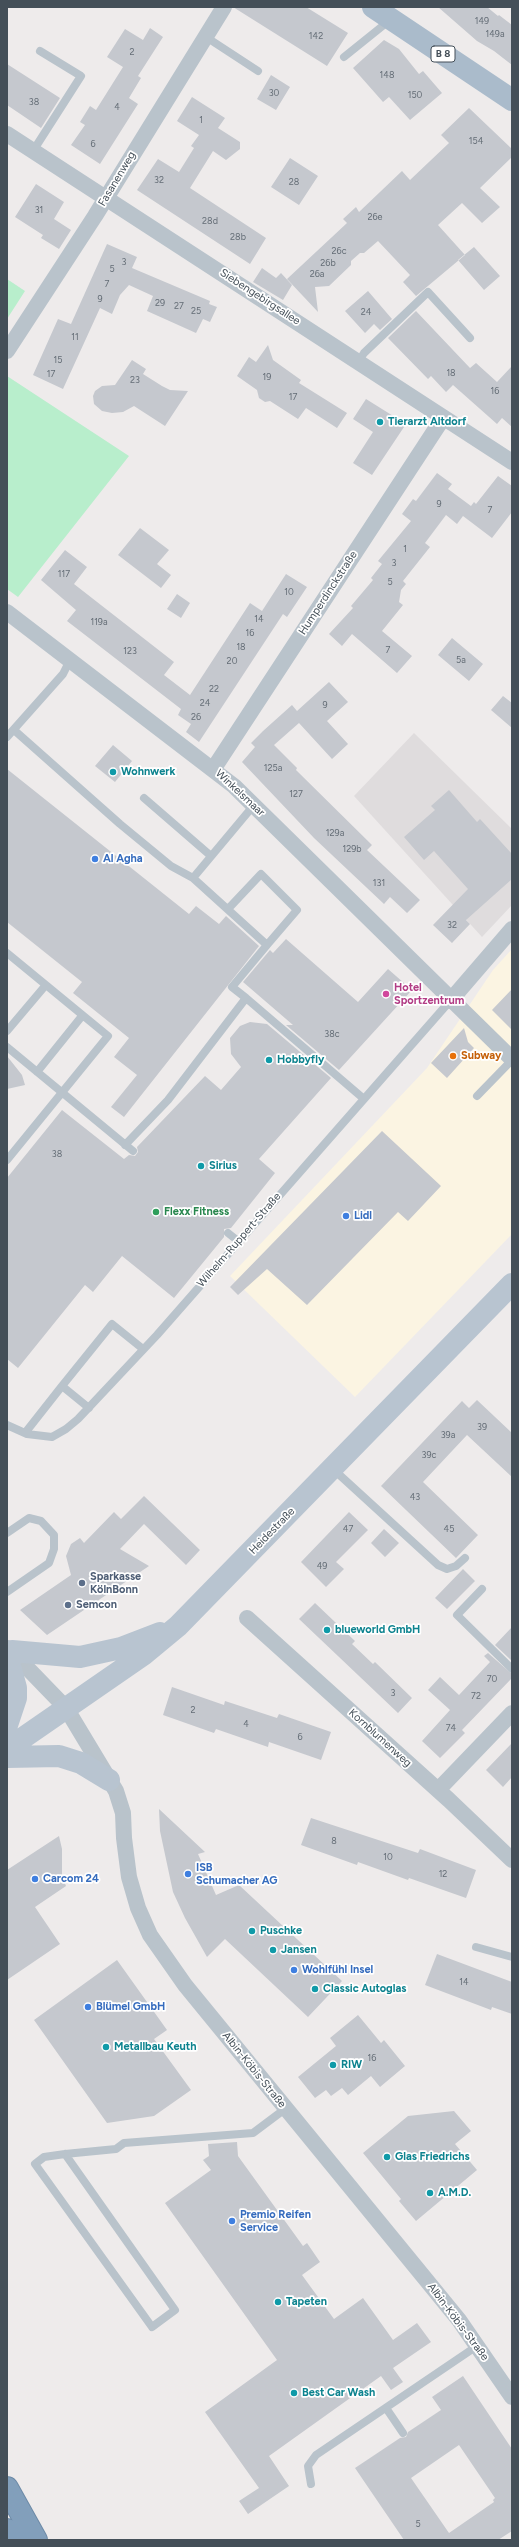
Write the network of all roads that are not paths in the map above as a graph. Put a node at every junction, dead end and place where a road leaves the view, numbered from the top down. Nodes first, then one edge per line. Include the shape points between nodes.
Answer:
1 (224, 7) edge
2 (373, 7) edge
3 (391, 20) junction
4 (206, 37) junction
5 (40, 52) dead end
6 (344, 57) dead end
7 (258, 71) dead end
8 (512, 100) edge
9 (7, 134) edge
10 (33, 151) junction
11 (105, 197) junction
12 (470, 338) dead end
13 (7, 351) edge
14 (359, 361) junction
15 (443, 418) junction
16 (512, 462) edge
17 (7, 612) edge
18 (69, 662) junction
19 (14, 730) junction
20 (7, 737) edge
21 (214, 768) junction
22 (144, 798) dead end
23 (254, 805) junction
24 (211, 856) junction
25 (193, 878) junction
26 (228, 909) junction
27 (512, 929) edge
28 (267, 945) junction
29 (8, 956) edge
30 (45, 986) junction
31 (246, 998) junction
32 (450, 1000) junction
33 (82, 1016) junction
34 (7, 1031) edge
35 (7, 1047) edge
36 (512, 1059) edge
37 (37, 1072) junction
38 (62, 1093) junction
39 (477, 1096) dead end
40 (364, 1099) junction
41 (125, 1145) junction
42 (133, 1151) dead end
43 (7, 1160) edge
44 (228, 1233) dead end
45 (238, 1241) junction
46 (512, 1284) edge
47 (143, 1349) junction
48 (62, 1386) junction
49 (89, 1408) junction
50 (7, 1425) edge
51 (25, 1433) junction
52 (333, 1468) junction
53 (7, 1533) edge
54 (465, 1558) dead end
55 (482, 1589) dead end
56 (7, 1592) edge
57 (247, 1618) dead end
58 (178, 1626) junction
59 (9, 1651) edge
60 (512, 1670) edge
61 (66, 1708) junction
62 (512, 1712) edge
63 (7, 1726) edge
64 (7, 1749) edge
65 (7, 1758) edge
66 (109, 1780) junction
67 (438, 1790) junction
68 (512, 1860) edge
69 (476, 1947) dead end
70 (512, 1957) edge
71 (285, 2109) junction
72 (65, 2154) junction
73 (477, 2346) junction
74 (512, 2396) edge
75 (386, 2408) junction
76 (403, 2434) dead end
77 (311, 2484) dead end
78 (7, 2488) edge
79 (7, 2530) edge
80 (14, 2540) edge
81 (36, 2540) edge

1 - 4 street, Fasanenweg
2 - 3 main road, B 8
3 - 6 lane
3 - 8 main road, B 8
4 - 7 lane
4 - 11 street, Fasanenweg
5 - 10 lane via 81,76
9 - 10 street, Siebengebirgsallee
10 - 11 street, Siebengebirgsallee
11 - 13 street, Fasanenweg
11 - 14 street, Siebengebirgsallee
12 - 14 lane via 428,292 364,353
14 - 15 street, Siebengebirgsallee
15 - 16 street, Siebengebirgsallee
15 - 21 street, Humperdinckstraße
17 - 18 street, Winkelsmaar
18 - 19 lane via 63,674
18 - 21 street, Winkelsmaar
19 - 20 lane
19 - 25 lane via 125,828 171,866
21 - 23 street, Winkelsmaar
22 - 24 lane
23 - 24 lane
23 - 32 street, Winkelsmaar
24 - 25 lane
25 - 26 lane
26 - 28 lane
26 - 28 lane via 261,874 297,910
27 - 32 street, Wilhelm-Ruppert-Straße
28 - 31 lane via 232,987
29 - 30 lane
30 - 33 lane
30 - 34 lane
31 - 40 lane
31 - 41 lane via 168,1100
32 - 36 street
32 - 40 lane, Wilhelm-Ruppert-Straße
33 - 37 lane
33 - 38 lane via 108,1036
35 - 37 lane
36 - 39 lane
37 - 38 lane
38 - 41 lane
38 - 43 lane
40 - 45 lane, Wilhelm-Ruppert-Straße
41 - 42 lane
44 - 45 lane
45 - 47 lane, Wilhelm-Ruppert-Straße
46 - 52 main road, Heidestraße
47 - 48 lane via 112,1324
47 - 49 lane, Wilhelm-Ruppert-Straße
48 - 49 lane
48 - 51 lane
49 - 51 lane, Wilhelm-Ruppert-Straße via 66,1429 52,1437
50 - 51 lane, Wilhelm-Ruppert-Straße
52 - 54 lane via 438,1565 447,1568 456,1566
52 - 58 main road, Heidestraße
53 - 56 lane via 29,1518 41,1521 54,1535 54,1549 49,1563
55 - 60 lane via 457,1615
57 - 67 street, Kornblumenweg
58 - 59 main road via 121,1648 80,1657
58 - 61 main road, Heidestraße via 143,1655
59 - 61 street, Albin-Köbis-Straße
59 - 63 main road via 16,1698
61 - 64 main road, Heidestraße
61 - 66 street, Albin-Köbis-Straße
62 - 67 street
65 - 66 main road via 59,1756 81,1763
66 - 71 street, Albin-Köbis-Straße via 123,1813 129,1877 138,1908 150,1935 185,1984
67 - 68 street, Kornblumenweg
69 - 70 lane
71 - 72 lane via 253,2133 124,2143 116,2149
71 - 73 street, Albin-Köbis-Straße via 445,2303
72 - 72 lane via 44,2157 35,2164 152,2327 175,2310
73 - 74 street, Albin-Köbis-Straße
73 - 75 lane
75 - 76 lane
75 - 77 lane via 316,2455 308,2466
78 - 81 highway
79 - 80 highway

